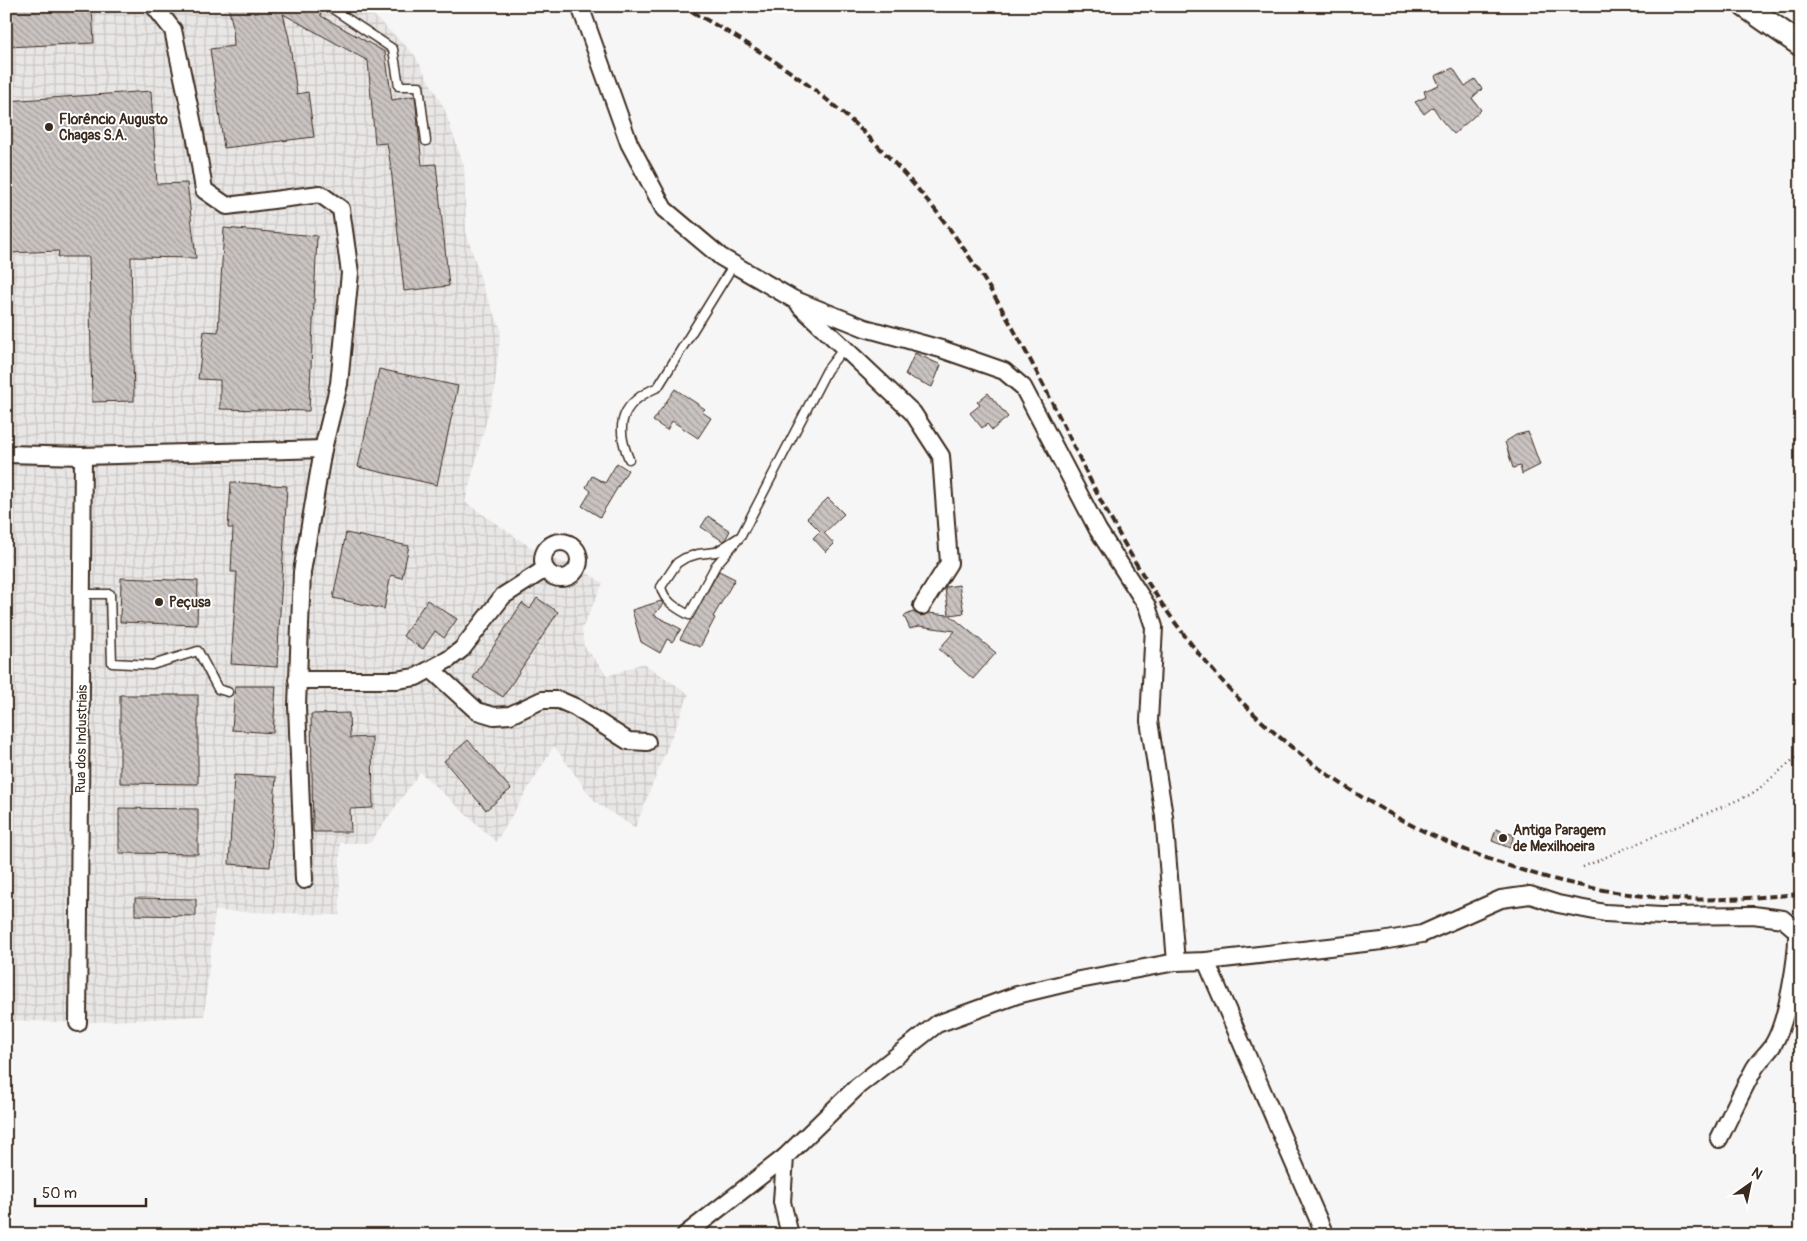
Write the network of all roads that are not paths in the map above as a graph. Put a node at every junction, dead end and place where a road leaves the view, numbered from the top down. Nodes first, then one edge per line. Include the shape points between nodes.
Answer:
1 (154, 6) edge
2 (332, 6) edge
3 (580, 6) edge
4 (1745, 6) edge
5 (1801, 45) edge
6 (426, 141) dead end
7 (734, 264) junction
8 (793, 299) junction
9 (844, 348) junction
10 (323, 449) junction
11 (6, 454) edge
12 (83, 456) junction
13 (629, 459) dead end
14 (741, 536) junction
15 (545, 569) dead end
16 (82, 594) junction
17 (922, 606) dead end
18 (432, 670) junction
19 (297, 680) junction
20 (228, 692) dead end
21 (648, 742) dead end
22 (304, 880) dead end
23 (1206, 961) junction
24 (1176, 962) junction
25 (78, 1023) dead end
26 (1718, 1139) dead end
27 (785, 1157) junction
28 (685, 1235) edge
29 (790, 1235) edge
30 (1325, 1235) edge

1 - 10 street via 172,30 204,190 227,206 320,194 341,209 350,273 339,384
2 - 6 lane via 393,49 399,86 420,86
3 - 7 street via 629,143 664,209 721,257
4 - 5 main road
7 - 8 street
7 - 13 lane via 658,387 642,396 624,415 622,443
8 - 9 street
8 - 24 street via 865,328 1004,371 1023,388 1098,530 1147,606 1154,627 1149,721 1164,816
9 - 14 lane via 827,370
9 - 17 street via 913,414 941,456 950,563
10 - 12 street
10 - 19 street via 302,572
11 - 12 street
12 - 16 street, Rua dos Industriais
14 - 14 lane via 716,552 698,554 677,563 661,587 663,595 688,616 716,565
15 - 18 street via 503,596 462,649
16 - 20 lane via 110,594 112,663 152,666 198,651 218,689
16 - 25 street, Rua dos Industriais
18 - 19 street via 416,678 396,680
18 - 21 street via 477,711 494,716 510,715 542,700 559,700 628,741
19 - 22 street
23 - 24 street
23 - 26 street via 1382,942 1422,934 1502,899 1530,895 1605,913 1662,916 1753,914 1783,919 1797,931 1798,945 1784,1017 1774,1044 1754,1068
23 - 30 street
24 - 27 street via 1017,995 937,1024 858,1086
27 - 28 street
27 - 29 street via 782,1202

